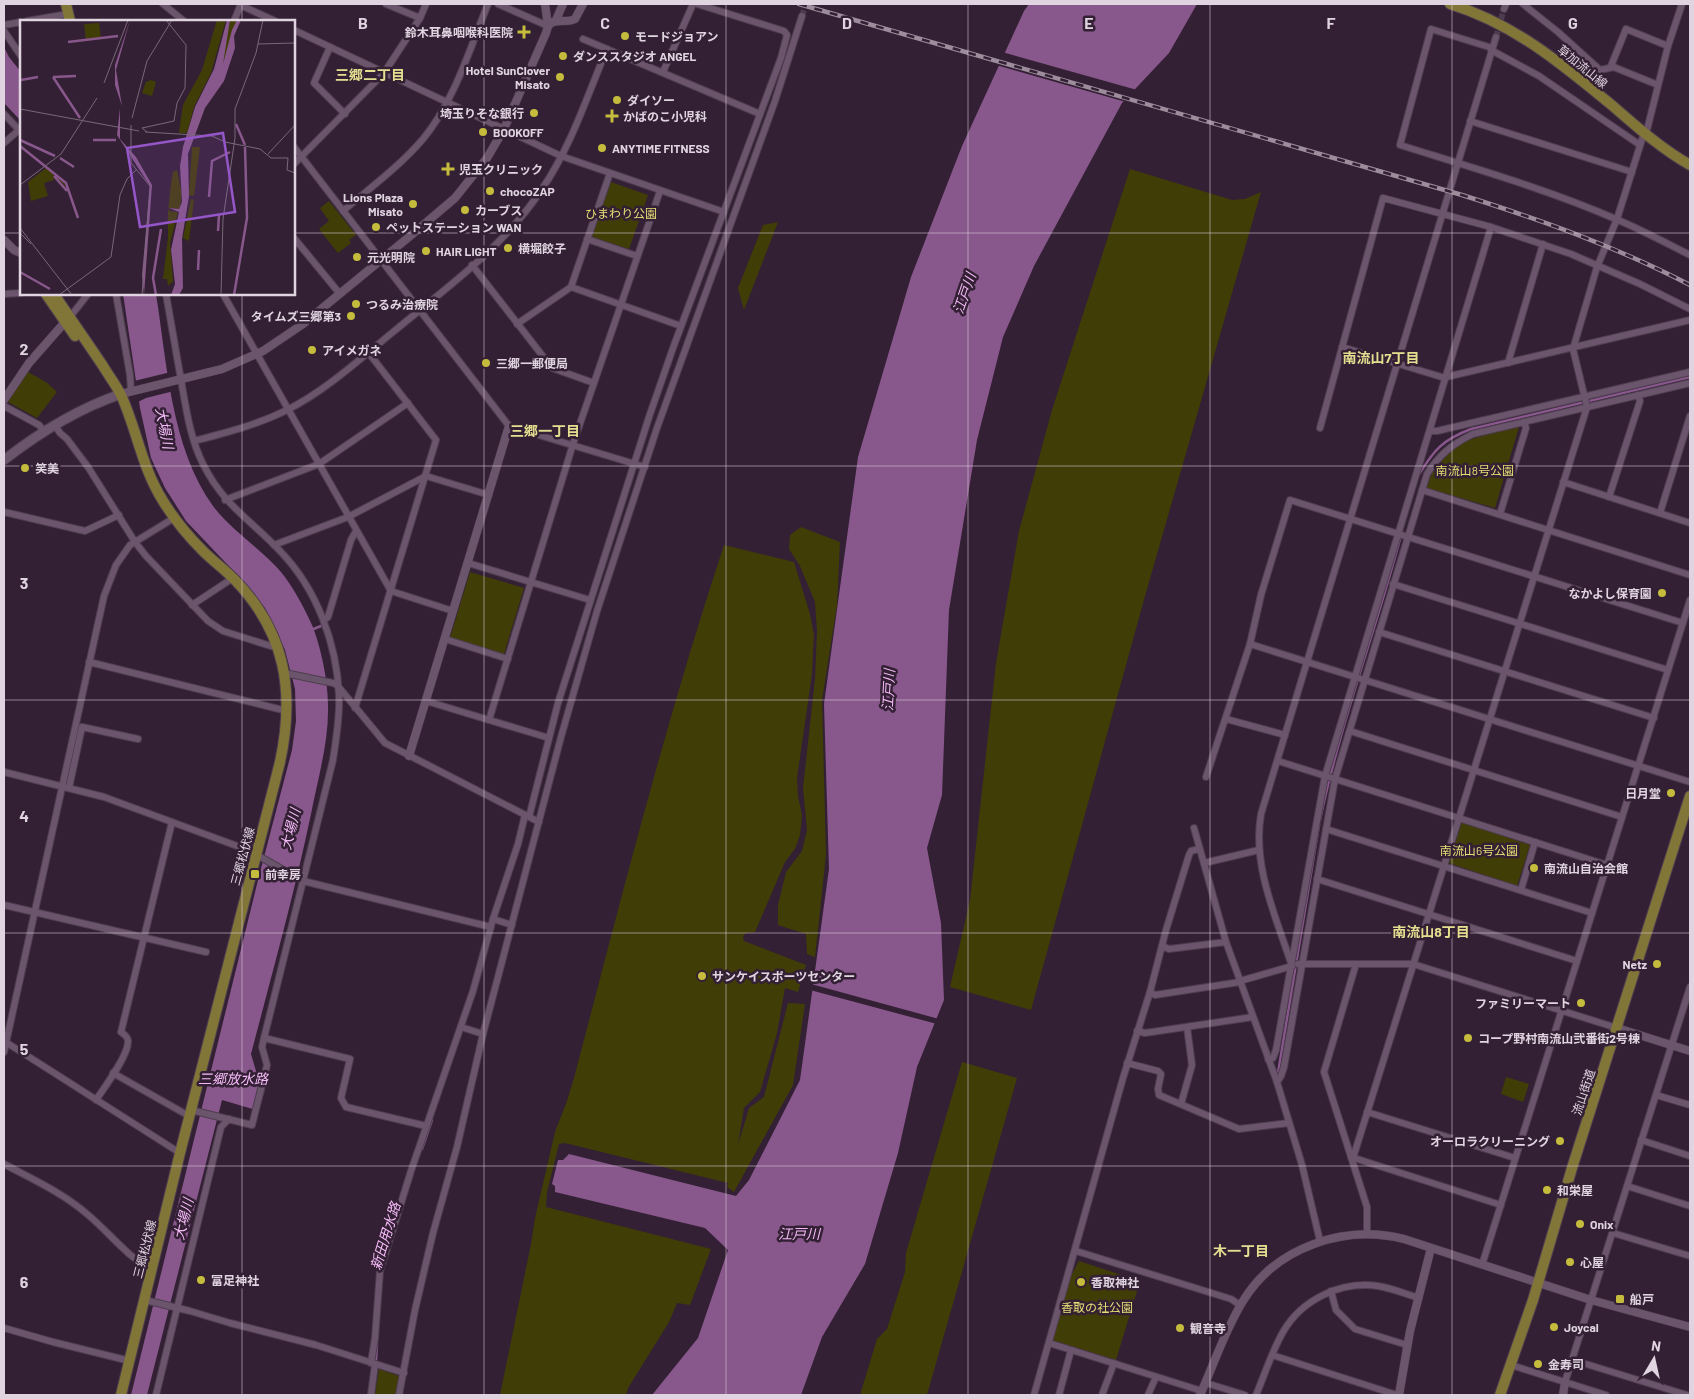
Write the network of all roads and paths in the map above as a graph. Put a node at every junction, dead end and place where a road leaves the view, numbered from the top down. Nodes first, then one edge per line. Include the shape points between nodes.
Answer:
1 (163, 4) edge
2 (241, 4) edge
3 (386, 4) edge
4 (426, 4) edge
5 (488, 4) edge
6 (498, 4) edge
7 (545, 4) edge
8 (563, 4) edge
9 (583, 4) edge
10 (693, 4) edge
11 (697, 4) edge
12 (1450, 4) edge
13 (1523, 4) edge
14 (1682, 4) edge
15 (68, 13) edge
16 (802, 16) tunnel mouth
17 (420, 18) junction
18 (31, 20) edge
19 (183, 20) edge
20 (234, 20) edge
21 (273, 20) edge
22 (556, 20) junction
23 (20, 22) edge
24 (4, 26) edge
25 (548, 26) junction
26 (295, 30) edge
27 (4, 31) edge
28 (1496, 36) tunnel mouth
29 (583, 39) dead end
30 (1668, 46) junction
31 (330, 47) junction
32 (607, 49) junction
33 (1492, 49) junction
34 (20, 55) edge
35 (1614, 67) junction
36 (664, 72) junction
37 (384, 73) junction
38 (1658, 85) junction
39 (447, 102) junction
40 (4, 114) edge
41 (345, 114) junction
42 (760, 114) junction
43 (1470, 121) junction
44 (504, 129) junction
45 (20, 131) edge
46 (1645, 133) junction
47 (4, 144) edge
48 (1640, 145) junction
49 (295, 148) edge
50 (561, 156) junction
51 (302, 157) junction
52 (295, 163) edge
53 (1457, 163) junction
54 (1690, 165) edge
55 (1632, 172) junction
56 (610, 174) junction
57 (660, 191) junction
58 (343, 211) junction
59 (724, 212) junction
60 (1442, 214) junction
61 (1617, 219) junction
62 (1491, 227) junction
63 (295, 239) edge
64 (587, 239) junction
65 (4, 240) edge
66 (1543, 244) junction
67 (20, 253) edge
68 (1690, 255) edge
69 (637, 256) junction
70 (381, 260) junction
71 (472, 266) junction
72 (1598, 267) junction
73 (571, 287) junction
74 (20, 293) edge
75 (4, 294) edge
76 (340, 294) junction
77 (47, 295) edge
78 (55, 295) edge
79 (87, 295) edge
80 (116, 295) edge
81 (166, 295) edge
82 (224, 295) edge
83 (621, 305) junction
84 (1690, 309) edge
85 (420, 310) junction
86 (67, 319) junction
87 (1690, 320) edge
88 (517, 324) junction
89 (681, 326) junction
90 (1342, 347) junction
91 (1573, 349) junction
92 (368, 352) junction
93 (257, 354) junction
94 (1508, 363) junction
95 (1397, 364) junction
96 (1690, 372) edge
97 (1445, 378) junction
98 (179, 380) junction
99 (594, 383) junction
100 (1690, 383) edge
101 (129, 392) junction
102 (1638, 395) junction
103 (1584, 398) junction
104 (4, 400) edge
105 (408, 403) junction
106 (4, 406) edge
107 (1587, 407) junction
108 (288, 410) junction
109 (1690, 416) edge
110 (1524, 422) junction
111 (54, 424) junction
112 (509, 426) junction
113 (1320, 428) dead end
114 (1430, 430) junction
115 (44, 431) junction
116 (194, 441) junction
117 (573, 444) junction
118 (4, 460) edge
119 (319, 464) junction
120 (634, 464) junction
121 (644, 467) junction
122 (426, 476) junction
123 (1563, 482) junction
124 (1422, 490) junction
125 (488, 495) junction
126 (1609, 497) junction
127 (225, 500) junction
128 (4, 512) edge
129 (1660, 513) junction
130 (1500, 514) junction
131 (118, 515) junction
132 (348, 517) junction
133 (174, 518) junction
134 (1350, 519) junction
135 (1690, 522) edge
136 (1548, 530) junction
137 (356, 531) junction
138 (1398, 534) junction
139 (1408, 537) junction
140 (134, 542) junction
141 (274, 545) junction
142 (468, 563) junction
143 (1690, 575) edge
144 (1534, 577) junction
145 (232, 578) junction
146 (531, 582) junction
147 (1393, 584) junction
148 (391, 591) junction
149 (590, 600) junction
150 (1690, 600) edge
151 (192, 604) junction
152 (453, 611) junction
153 (324, 620) junction
154 (1683, 623) junction
155 (1519, 624) junction
156 (1379, 632) junction
157 (445, 639) junction
158 (1250, 644) junction
159 (277, 648) junction
160 (508, 658) junction
161 (89, 662) junction
162 (1307, 662) junction
163 (1668, 670) junction
164 (1504, 671) junction
165 (287, 674) junction
166 (1355, 677) junction
167 (1365, 680) junction
168 (335, 685) junction
169 (426, 701) junction
170 (355, 708) junction
171 (288, 711) junction
172 (1654, 718) junction
173 (1226, 719) junction
174 (1490, 719) junction
175 (489, 720) junction
176 (1350, 731) junction
177 (1286, 735) junction
178 (549, 738) junction
179 (138, 739) dead end
180 (76, 740) junction
181 (409, 756) junction
182 (1278, 761) junction
183 (1638, 766) junction
184 (1474, 770) junction
185 (4, 772) edge
186 (1325, 776) junction
187 (1206, 778) dead end
188 (1335, 779) junction
189 (1690, 782) edge
190 (65, 787) junction
191 (1690, 796) edge
192 (527, 816) junction
193 (1622, 817) junction
194 (1458, 818) junction
195 (172, 822) junction
196 (539, 822) junction
197 (1194, 828) dead end
198 (1326, 829) junction
199 (1535, 842) junction
200 (1199, 849) junction
201 (1259, 850) junction
202 (259, 855) junction
203 (1204, 863) junction
204 (1608, 864) junction
205 (1444, 866) junction
206 (1317, 879) junction
207 (301, 880) junction
208 (1521, 890) junction
209 (4, 904) edge
210 (34, 912) junction
211 (1592, 913) junction
212 (1428, 914) junction
213 (493, 920) junction
214 (512, 925) junction
215 (491, 927) junction
216 (144, 937) junction
217 (1226, 942) junction
218 (1162, 946) junction
219 (206, 952) dead end
220 (1577, 961) junction
221 (1292, 964) junction
222 (1302, 964) junction
223 (1356, 964) junction
224 (1413, 964) junction
225 (1240, 982) junction
226 (1690, 987) edge
227 (1150, 992) junction
228 (1689, 996) edge
229 (1562, 1010) junction
230 (1252, 1017) junction
231 (461, 1027) junction
232 (1187, 1028) junction
233 (1617, 1028) junction
234 (1137, 1031) junction
235 (483, 1034) junction
236 (264, 1038) junction
237 (5, 1041) edge
238 (1672, 1045) junction
239 (1690, 1051) edge
240 (4, 1052) edge
241 (1268, 1059) junction
242 (1127, 1063) junction
243 (113, 1073) junction
244 (1277, 1082) junction
245 (1656, 1095) junction
246 (96, 1100) junction
247 (1181, 1104) junction
248 (1690, 1105) edge
249 (193, 1112) junction
250 (1367, 1112) junction
251 (229, 1119) junction
252 (1289, 1123) junction
253 (426, 1126) junction
254 (1641, 1140) junction
255 (180, 1153) junction
256 (1690, 1156) edge
257 (1352, 1157) junction
258 (1515, 1158) junction
259 (4, 1164) edge
260 (1627, 1186) junction
261 (1501, 1205) junction
262 (1690, 1206) edge
263 (1613, 1232) junction
264 (1367, 1234) junction
265 (1320, 1241) junction
266 (1431, 1248) junction
267 (1076, 1251) junction
268 (1690, 1256) edge
269 (1482, 1265) junction
270 (152, 1270) junction
271 (1538, 1283) junction
272 (1332, 1292) junction
273 (1419, 1298) junction
274 (1591, 1300) junction
275 (147, 1301) junction
276 (1240, 1305) junction
277 (176, 1307) junction
278 (1690, 1327) edge
279 (4, 1328) edge
280 (1049, 1343) junction
281 (1408, 1345) junction
282 (1071, 1350) junction
283 (1272, 1356) junction
284 (1572, 1360) junction
285 (130, 1361) junction
286 (373, 1363) junction
287 (1114, 1363) junction
288 (1511, 1365) junction
289 (404, 1373) junction
290 (1156, 1376) junction
291 (1206, 1382) junction
292 (1565, 1382) junction
293 (1201, 1393) edge
294 (122, 1395) edge
295 (156, 1395) edge
296 (371, 1395) edge
297 (399, 1395) edge
298 (1034, 1395) edge
299 (1059, 1395) edge
300 (1102, 1395) edge
301 (1148, 1395) edge
302 (1245, 1395) edge
303 (1256, 1395) edge
304 (1398, 1395) edge
305 (1500, 1395) edge
306 (1563, 1395) edge
307 (1606, 1395) edge
308 (1687, 1395) edge

1 - 19 street
2 - 20 street
2 - 21 street
3 - 17 street
4 - 17 street
5 - 39 street
6 - 25 street
7 - 25 street
8 - 22 street
9 - 22 street via 575,19 569,22
10 - 36 street
11 - 42 street via 784,31 787,35
12 - 46 main road, 草加流山線 via 1506,27 1536,45
13 - 35 street via 1600,70
14 - 30 street
15 - 18 street
16 - 121 street via 775,101
17 - 37 street
22 - 25 street
23 - 24 street
25 - 44 street
26 - 31 street
27 - 34 street
28 - 33 street
29 - 32 street
30 - 35 street via 1626,29 1611,66
30 - 38 street
31 - 37 street
31 - 41 street via 314,83
32 - 36 street
32 - 50 street
33 - 43 street
33 - 48 street via 1539,76
33 - 53 street via 1431,29 1400,145
35 - 38 street
36 - 42 street
37 - 39 street
37 - 41 street
38 - 46 street
39 - 44 street
39 - 58 street via 423,138 401,162
40 - 45 street
41 - 51 street
42 - 59 street
43 - 53 street
43 - 55 street
44 - 50 street
44 - 70 street via 487,158 455,198
45 - 47 street
46 - 48 street
46 - 54 main road, 草加流山線
48 - 55 street
49 - 51 street
50 - 56 street
50 - 71 street via 528,209
51 - 52 street
51 - 58 street
53 - 60 street
53 - 61 street
55 - 61 street
56 - 57 street
56 - 64 street
57 - 59 street
57 - 69 street
58 - 70 street
59 - 89 street
60 - 62 street
60 - 90 street via 1384,198
60 - 95 street
61 - 68 street
61 - 72 street
62 - 66 street
62 - 97 street
63 - 76 street
64 - 69 street
64 - 73 street
65 - 67 street
66 - 72 street
66 - 94 street
69 - 83 street
70 - 76 street
70 - 85 street
71 - 85 street
71 - 88 street
72 - 84 street
72 - 91 street
73 - 83 street
73 - 88 street
74 - 75 street
76 - 93 street via 297,329
77 - 86 main road, 三郷松伏線
78 - 86 main road, 三郷松伏線
79 - 86 street
80 - 101 street via 130,375
81 - 98 street
82 - 93 street
83 - 89 street
83 - 99 street
85 - 92 street
85 - 112 street
86 - 101 main road, 三郷松伏線 via 85,348
86 - 104 street via 28,363
87 - 91 street
88 - 99 street via 552,368
89 - 120 street
90 - 95 street
90 - 113 street
91 - 94 street
91 - 103 street
92 - 105 street
92 - 108 street
93 - 98 street via 222,369
93 - 108 street
94 - 97 street
95 - 97 street
95 - 134 street
96 - 103 street
97 - 114 street
98 - 101 street
98 - 116 street
99 - 117 street
100 - 102 street
101 - 111 main road
101 - 133 main road, 三郷松伏線 via 131,420 150,477
102 - 107 street
102 - 126 street via 1640,401
103 - 107 street
103 - 114 street via 1438,431
105 - 119 street
105 - 122 street via 436,440
106 - 115 street via 39,424
107 - 110 street
107 - 123 street
108 - 116 street
108 - 119 street
109 - 129 street
110 - 124 street via 1473,434 1452,445 1435,461
110 - 130 street via 1526,428
111 - 115 main road
111 - 131 street via 88,467
112 - 117 street
112 - 125 street
114 - 138 street
115 - 118 main road
116 - 127 street via 203,464
117 - 120 street
117 - 146 street
119 - 127 street
119 - 132 street
120 - 121 street
120 - 149 street
121 - 196 street via 597,611
122 - 125 street
122 - 132 street
122 - 148 street
123 - 126 street
123 - 136 street
124 - 130 street
124 - 139 street
125 - 142 street
126 - 129 street
127 - 141 street
128 - 131 street via 85,531
129 - 135 street
130 - 136 street
131 - 140 street
132 - 137 street
132 - 141 street
133 - 140 street
133 - 145 main road, 三郷松伏線
134 - 138 street
134 - 158 street via 1290,500 1261,595
134 - 162 street
136 - 143 street
136 - 144 street
137 - 148 street
137 - 153 street via 328,617
138 - 139 street
138 - 166 street
139 - 144 street
139 - 147 street
140 - 151 street
140 - 161 street via 125,550 110,579
141 - 153 street via 305,584
142 - 146 street
142 - 152 street
144 - 154 street
144 - 155 street
145 - 151 street
145 - 159 main road, 三郷松伏線 via 262,615
146 - 149 street
146 - 160 street
147 - 155 street
147 - 156 street
148 - 152 street
148 - 170 street
149 - 178 street
150 - 154 street
151 - 159 street via 213,626
152 - 157 street
153 - 168 street via 334,654
154 - 163 street
155 - 163 street
155 - 164 street
156 - 164 street
156 - 167 street
157 - 160 street
157 - 169 street
158 - 162 street
158 - 173 street
159 - 165 main road, 三郷松伏線
160 - 175 street
161 - 171 street
161 - 180 street
162 - 166 street
162 - 177 street
163 - 172 street
164 - 172 street
164 - 174 street
165 - 168 street
165 - 171 main road, 三郷松伏線
166 - 167 street
166 - 186 street
167 - 174 street
167 - 176 street
168 - 170 street
168 - 207 street via 338,722 333,760
169 - 175 street
169 - 181 street
170 - 181 street via 385,743
171 - 202 main road, 三郷松伏線
172 - 183 street
173 - 177 street
173 - 187 street
174 - 183 street
174 - 184 street
175 - 178 street
176 - 184 street
176 - 188 street
177 - 182 street
178 - 192 street
179 - 180 street via 82,727
180 - 190 street
181 - 192 street
182 - 186 street
182 - 201 street via 1262,814
183 - 189 street
183 - 193 street
184 - 193 street
184 - 194 street
185 - 190 street
186 - 188 street
186 - 221 street
188 - 194 street
188 - 198 street
190 - 195 street via 104,797
190 - 210 street
191 - 233 main road, 流山街道
192 - 196 street
192 - 213 street
193 - 204 street
194 - 199 street
194 - 205 street
195 - 202 street
195 - 216 street
196 - 214 street
197 - 200 street
198 - 205 street
198 - 206 street
199 - 204 street
199 - 208 street
200 - 203 street
200 - 218 street via 1189,855
201 - 203 street
201 - 221 street via 1269,895
202 - 207 street
202 - 249 main road, 三郷松伏線
203 - 217 street
204 - 211 street
205 - 208 street
205 - 212 street
206 - 212 street
206 - 222 street
207 - 215 street
207 - 236 street
208 - 211 street
209 - 210 street
210 - 216 street
210 - 237 street
211 - 220 street
212 - 220 street
212 - 224 street
213 - 214 street
213 - 215 street
214 - 235 street
215 - 231 street
216 - 219 street
216 - 243 street via 121,1032 128,1041
217 - 218 street via 1169,949
217 - 225 street
218 - 227 street
220 - 229 street
221 - 222 street
221 - 225 street
221 - 241 street via 1276,1050 1273,1058
222 - 223 street
222 - 244 street via 1284,1067
223 - 224 street
223 - 257 street via 1324,1072
224 - 229 street
224 - 250 street
225 - 227 street via 1155,995
225 - 230 street
226 - 228 street
227 - 234 street
228 - 238 street
229 - 233 street
229 - 258 street
230 - 232 street
230 - 241 street
231 - 235 street
231 - 253 street
232 - 234 street
232 - 247 street via 1192,1065
233 - 238 street
233 - 271 main road, 流山街道
234 - 242 street
235 - 289 street via 425,1267
236 - 251 street via 262,1047 267,1064 252,1125
236 - 253 street via 350,1059 341,1098 346,1107
237 - 240 street
237 - 246 street
238 - 239 street
238 - 245 street
241 - 244 street
242 - 247 street via 1158,1071 1161,1074 1159,1095
242 - 267 street
243 - 246 street
243 - 249 street
244 - 252 street
245 - 248 street
245 - 254 street
246 - 255 street
247 - 252 street via 1239,1129
249 - 251 street
249 - 255 main road, 三郷松伏線
250 - 257 street
250 - 258 street
251 - 277 street via 221,1127
252 - 265 street
253 - 286 street via 380,1271
254 - 256 street
254 - 260 street
255 - 270 main road, 三郷松伏線
257 - 261 street
257 - 264 street via 1367,1207
258 - 261 street
259 - 270 street via 73,1202
260 - 262 street
260 - 263 street
261 - 269 street
263 - 268 street
263 - 274 street
264 - 265 street
264 - 266 street via 1392,1236
265 - 276 street via 1271,1269 1251,1288
266 - 269 street
266 - 273 street
267 - 276 street via 1231,1299
267 - 280 street
269 - 271 street
270 - 275 main road, 三郷松伏線
271 - 274 street
271 - 288 main road, 流山街道
272 - 273 street via 1352,1286 1370,1286
272 - 281 street via 1336,1310 1355,1329
272 - 283 street via 1312,1301 1295,1315 1282,1333
273 - 281 street
274 - 278 street
274 - 284 street
275 - 277 street
275 - 285 main road, 三郷松伏線
276 - 291 street
277 - 286 street
277 - 295 street
279 - 285 street
280 - 282 street
280 - 298 street
281 - 304 street
282 - 287 street
282 - 299 street
283 - 303 street
283 - 304 street
284 - 292 street
284 - 308 street
285 - 294 main road, 三郷松伏線
286 - 289 street
286 - 296 street
287 - 290 street
287 - 300 street
288 - 292 street
288 - 305 main road, 流山街道
289 - 297 street
290 - 293 street
290 - 301 street
291 - 293 street
291 - 302 street
292 - 306 street
292 - 307 street

